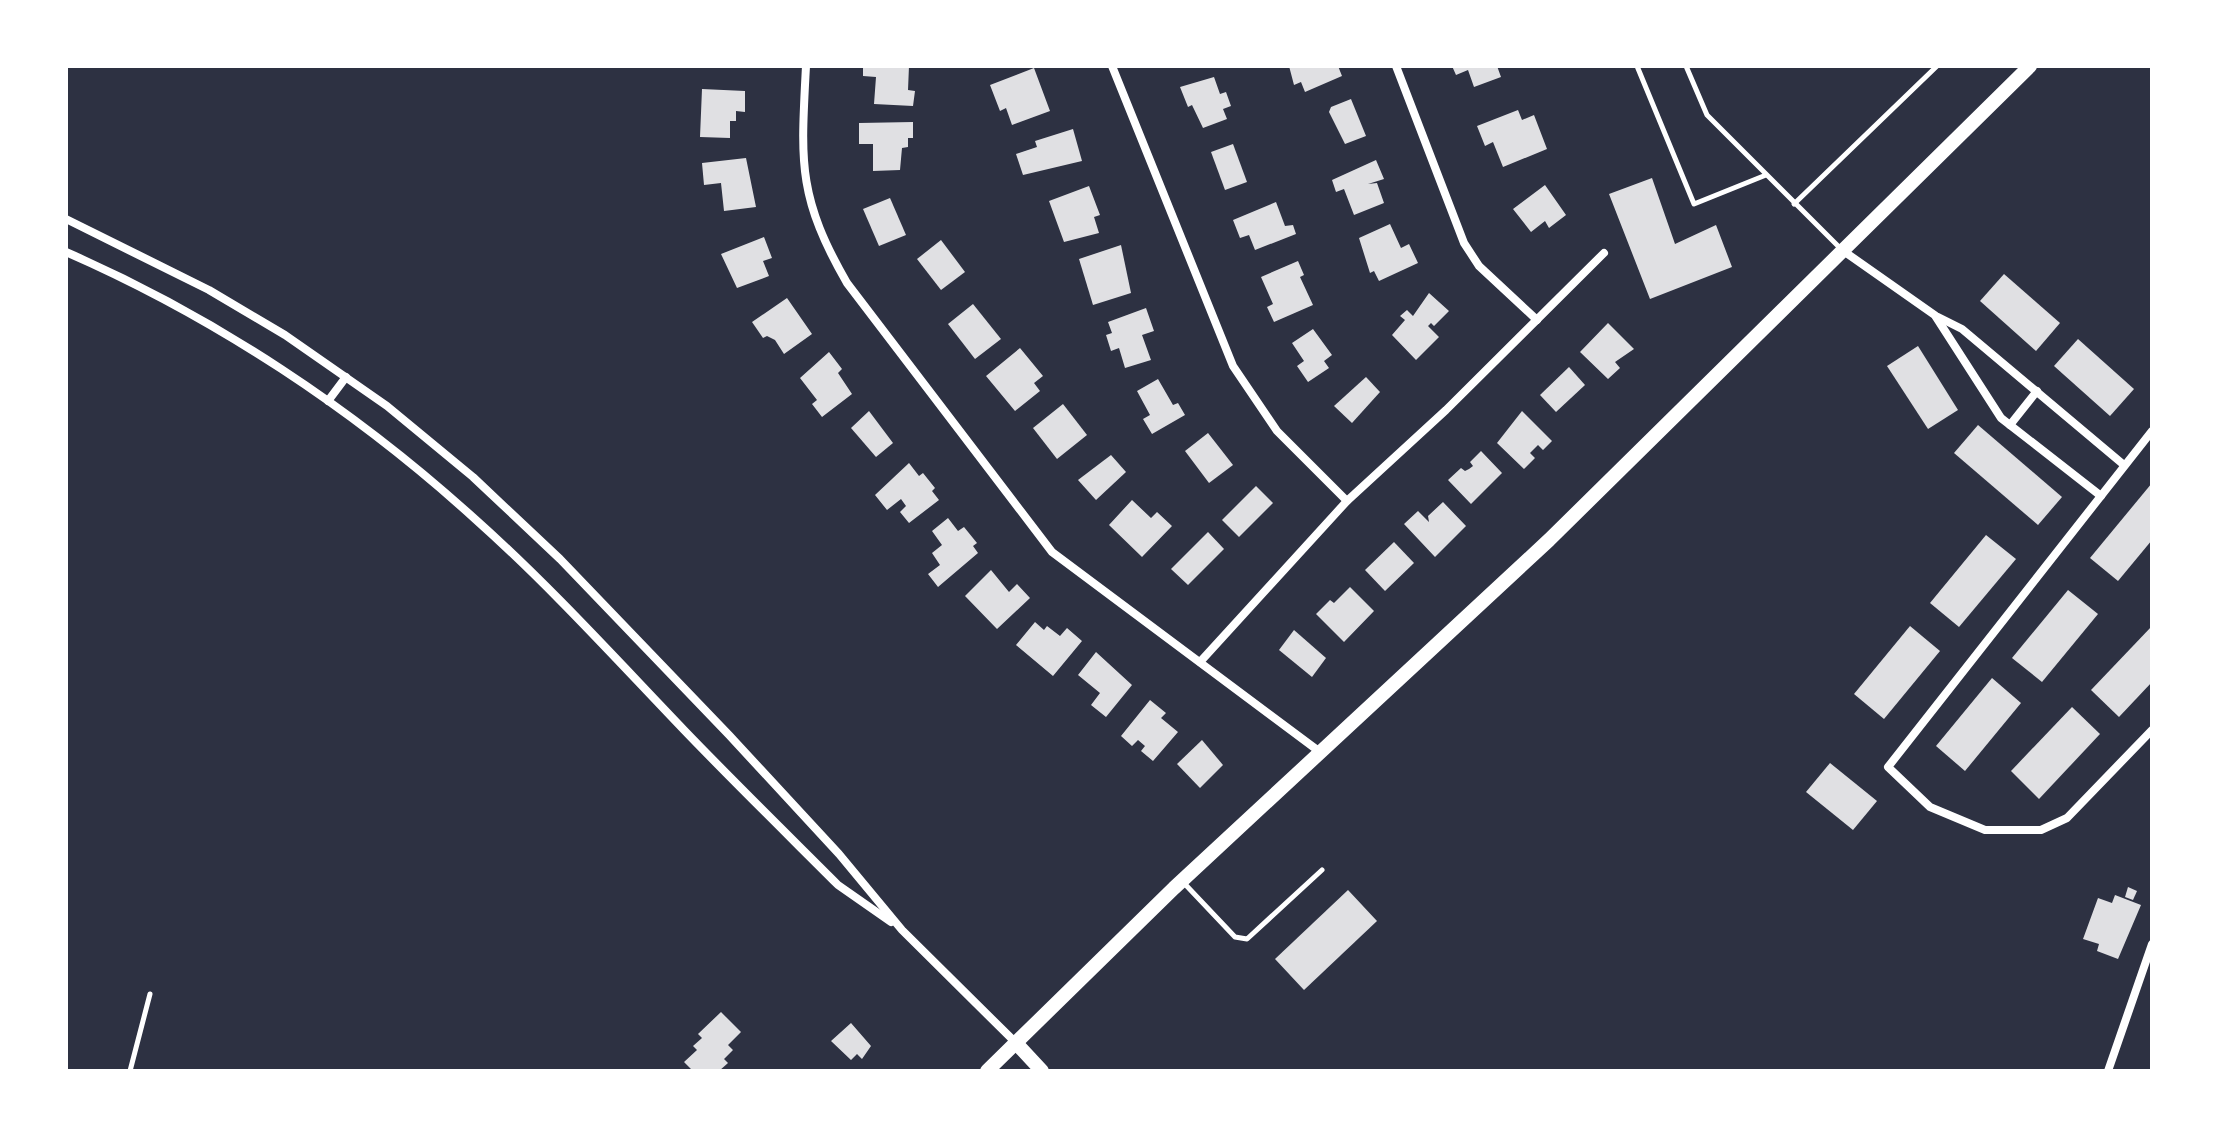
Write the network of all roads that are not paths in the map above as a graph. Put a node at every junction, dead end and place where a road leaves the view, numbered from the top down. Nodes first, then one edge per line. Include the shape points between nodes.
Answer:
1 (806, 66) edge
2 (1112, 66) edge
3 (1396, 66) edge
4 (1637, 66) edge
5 (1686, 66) edge
6 (1937, 66) edge
7 (2030, 66) edge
8 (1766, 175) junction
9 (1794, 204) junction
10 (66, 219) edge
11 (1842, 250) junction
12 (66, 252) edge
13 (1604, 253) dead end
14 (1936, 316) junction
15 (1537, 320) junction
16 (346, 377) junction
17 (2037, 391) junction
18 (328, 401) junction
19 (2010, 425) junction
20 (2152, 431) edge
21 (2124, 465) junction
22 (2101, 496) junction
23 (1347, 501) junction
24 (1200, 662) junction
25 (2152, 730) edge
26 (1320, 752) junction
27 (1322, 870) dead end
28 (1181, 881) junction
29 (902, 930) junction
30 (2152, 944) edge
31 (150, 994) dead end
32 (1016, 1043) junction
33 (130, 1071) edge
34 (987, 1071) edge
35 (1042, 1071) edge
36 (2108, 1071) edge

1 - 24 street via 803,179 825,244 847,283 1052,552
2 - 23 street via 1233,366 1277,431
3 - 15 street via 1464,243 1479,266
4 - 8 lane via 1694,204
5 - 8 lane via 1707,115
6 - 9 lane
7 - 11 main road
8 - 9 lane
9 - 11 lane
10 - 16 street via 209,290
11 - 14 street
11 - 26 main road via 1549,540
12 - 18 street via 179,307
13 - 15 street
14 - 17 street via 1962,329
14 - 19 street
15 - 23 street
16 - 18 street
16 - 29 street via 473,477 560,559 829,843
17 - 19 street
17 - 21 street
18 - 29 street via 475,518 838,885
19 - 22 street
20 - 21 street
21 - 22 street
22 - 25 street via 1888,767 1930,807 1985,830 2041,830 2067,818
23 - 24 street
24 - 26 street
26 - 28 main road
27 - 28 lane via 1247,939 1235,937
28 - 32 main road
29 - 32 street
30 - 36 street
31 - 33 lane
32 - 34 main road
32 - 35 main road

